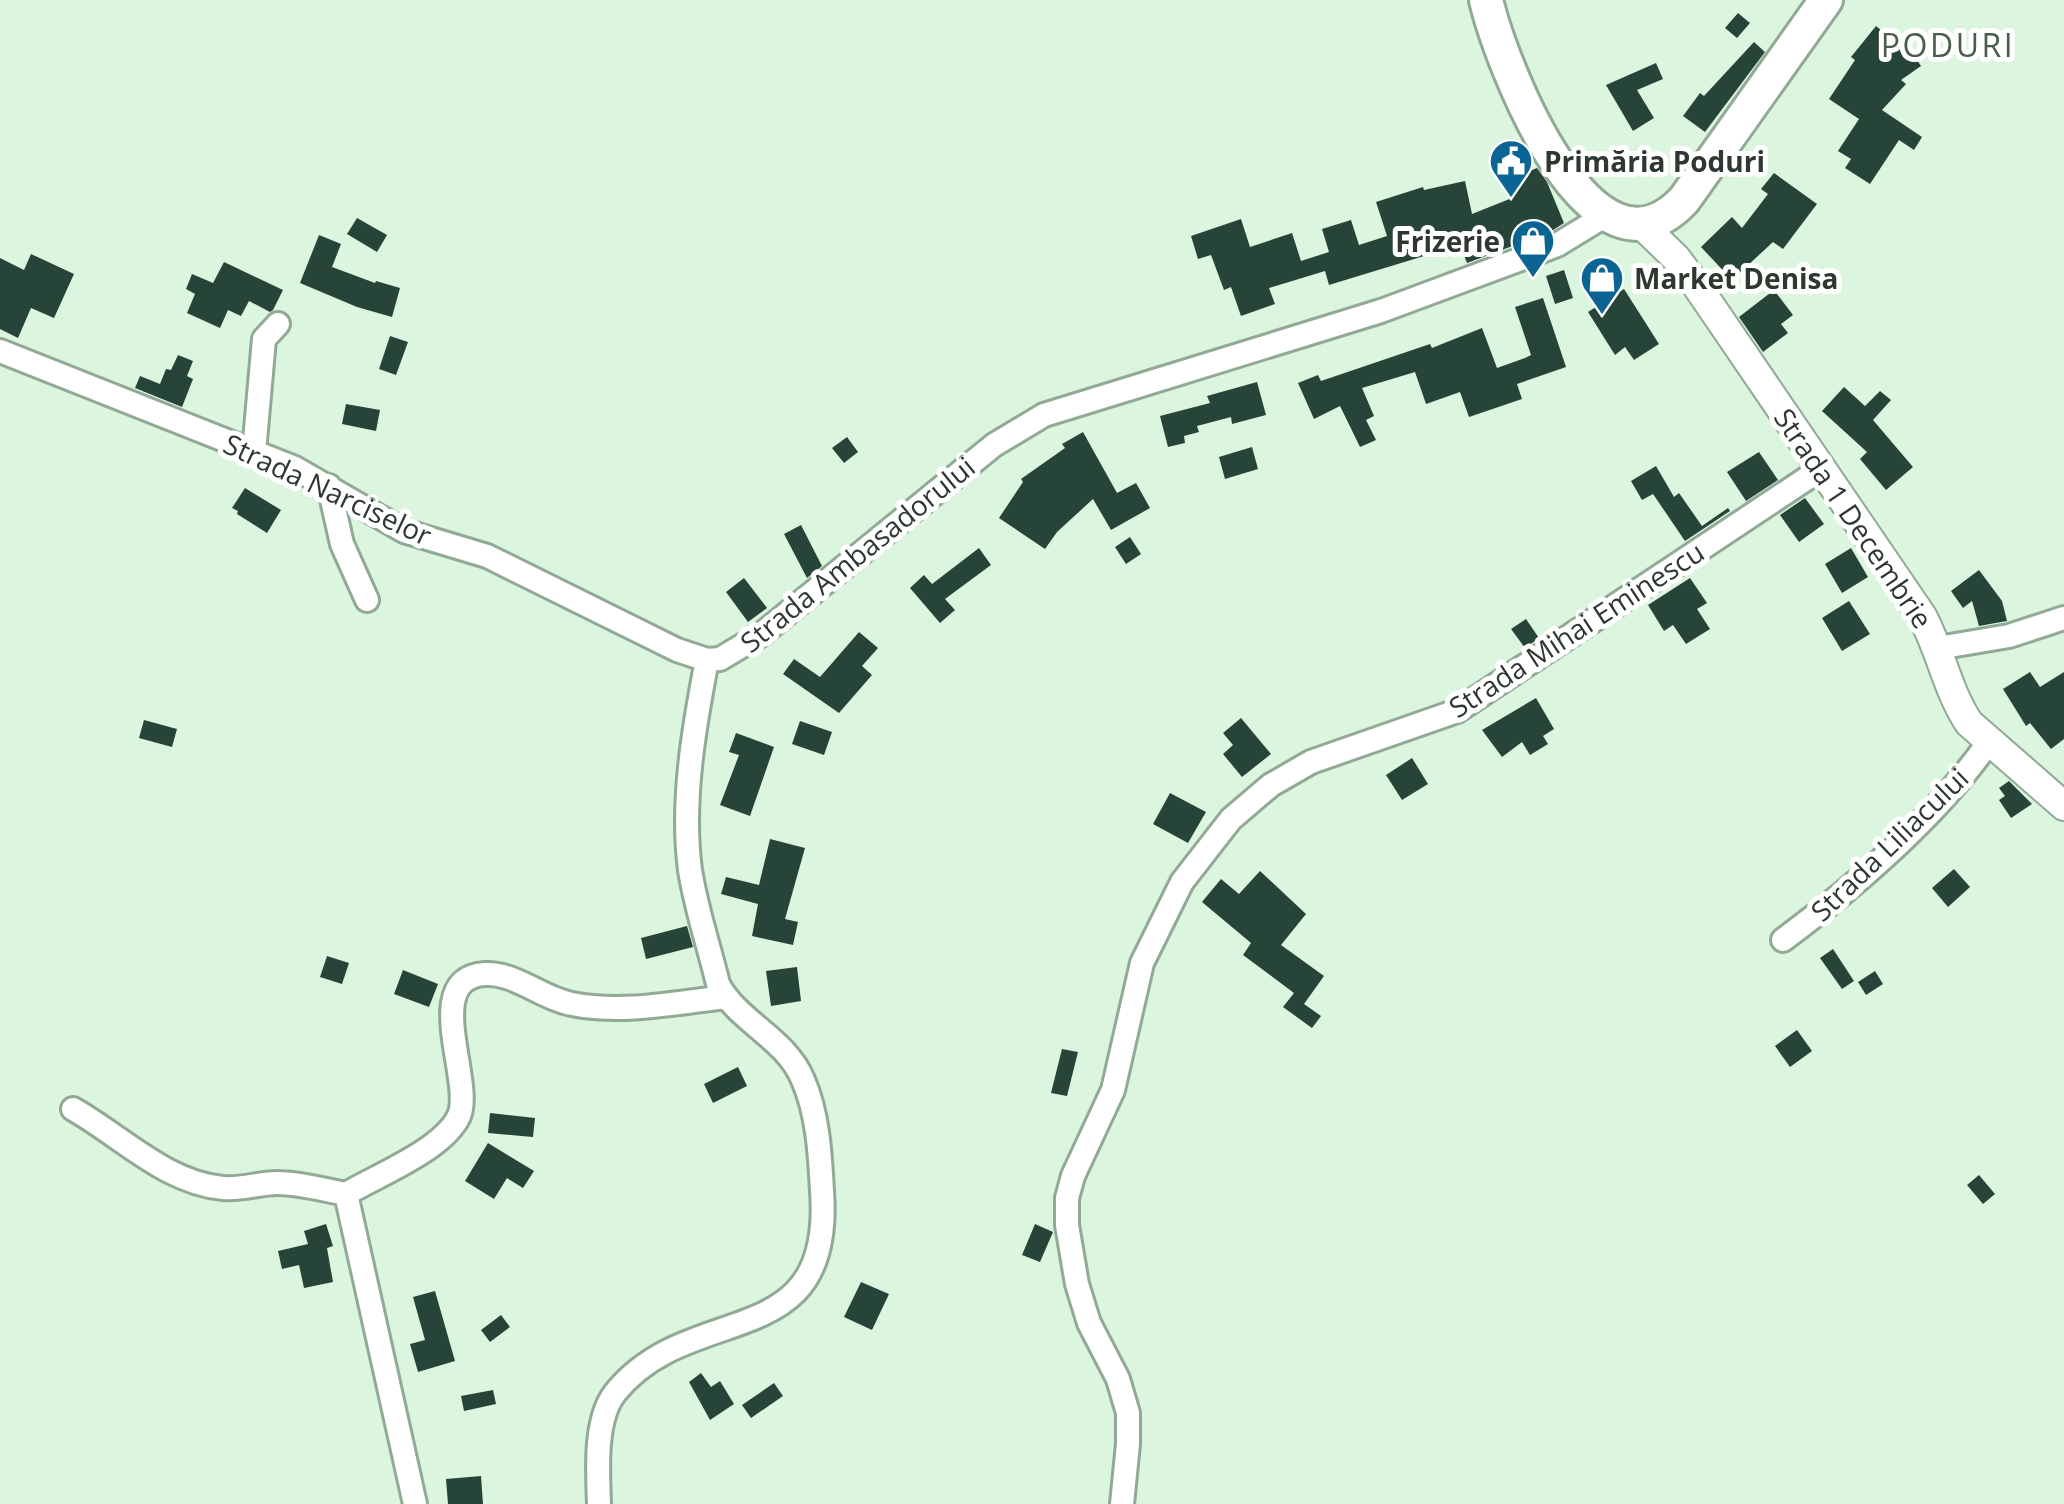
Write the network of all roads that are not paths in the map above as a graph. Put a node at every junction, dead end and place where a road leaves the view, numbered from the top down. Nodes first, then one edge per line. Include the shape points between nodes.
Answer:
1 (1486, 0) edge
2 (1826, 0) edge
3 (1606, 215) junction
4 (1642, 226) junction
5 (278, 324) dead end
6 (0, 351) edge
7 (254, 452) junction
8 (1821, 468) junction
9 (329, 486) junction
10 (366, 600) dead end
11 (2064, 618) edge
12 (1938, 648) junction
13 (707, 660) junction
14 (1988, 743) junction
15 (2064, 806) edge
16 (1784, 940) dead end
17 (725, 997) junction
18 (73, 1110) dead end
19 (346, 1194) junction
20 (416, 1504) edge
21 (599, 1504) edge
22 (1122, 1504) edge

1 - 3 main road via 1528,113 1565,172
2 - 4 main road via 1684,200 1671,214
3 - 4 main road
3 - 13 street, Strada Ambasadorului via 1557,245 1381,311 1028,422 753,641
4 - 8 street, Strada 1 Decembrie via 1698,286
5 - 7 street via 264,339
6 - 7 street, Strada Narciselor
7 - 9 street, Strada Narciselor
8 - 12 street, Strada 1 Decembrie
8 - 22 street, Strada Mihai Eminescu via 1457,710 1311,762 1270,785 1188,873 1142,963 1113,1090 1067,1198 1077,1284 1128,1413
9 - 10 street via 342,544
9 - 13 street, Strada Narciselor via 404,531 487,556
11 - 12 street
12 - 14 street, Strada 1 Decembrie via 1959,709
13 - 17 street, Strada Ambasadorului via 688,844
14 - 15 street, Strada 1 Decembrie
14 - 16 street, Strada Liliacului via 1926,815
17 - 19 street via 591,1006 548,998 501,976 472,977 453,1000 450,1018 463,1096 454,1123 415,1156
17 - 21 street via 781,1046 802,1078 818,1140 824,1236 815,1268 782,1306 678,1346 614,1394 604,1418
18 - 19 street via 153,1162 212,1186 275,1183
19 - 20 street

